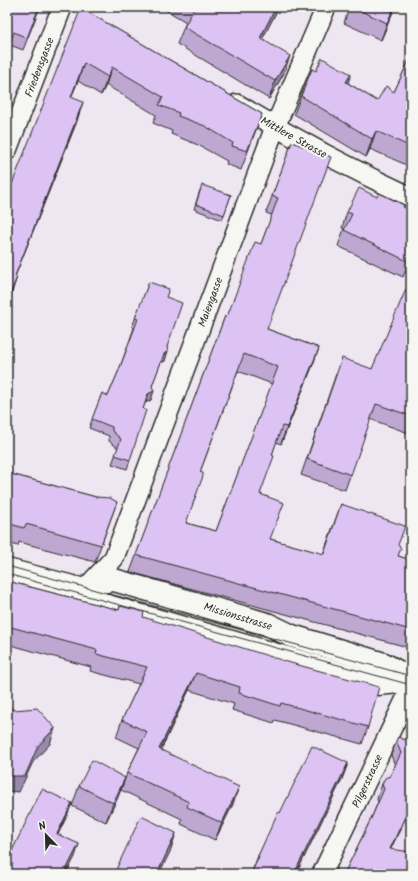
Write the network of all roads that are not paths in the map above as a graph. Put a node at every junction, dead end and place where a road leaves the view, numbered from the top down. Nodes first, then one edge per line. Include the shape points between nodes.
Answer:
1 (62, 7) edge
2 (326, 7) edge
3 (221, 94) edge
4 (275, 127) junction
5 (7, 150) edge
6 (411, 197) edge
7 (7, 570) edge
8 (84, 590) junction
9 (411, 680) edge
10 (411, 688) edge
11 (322, 874) edge

1 - 5 street, Friedensgasse
2 - 4 street, Maiengasse
3 - 4 street, Mittlere Strasse
4 - 6 street, Mittlere Strasse
4 - 8 street, Maiengasse via 114,558
7 - 8 main road
8 - 9 main road via 104,605 377,684
10 - 11 street, Pilgerstrasse

